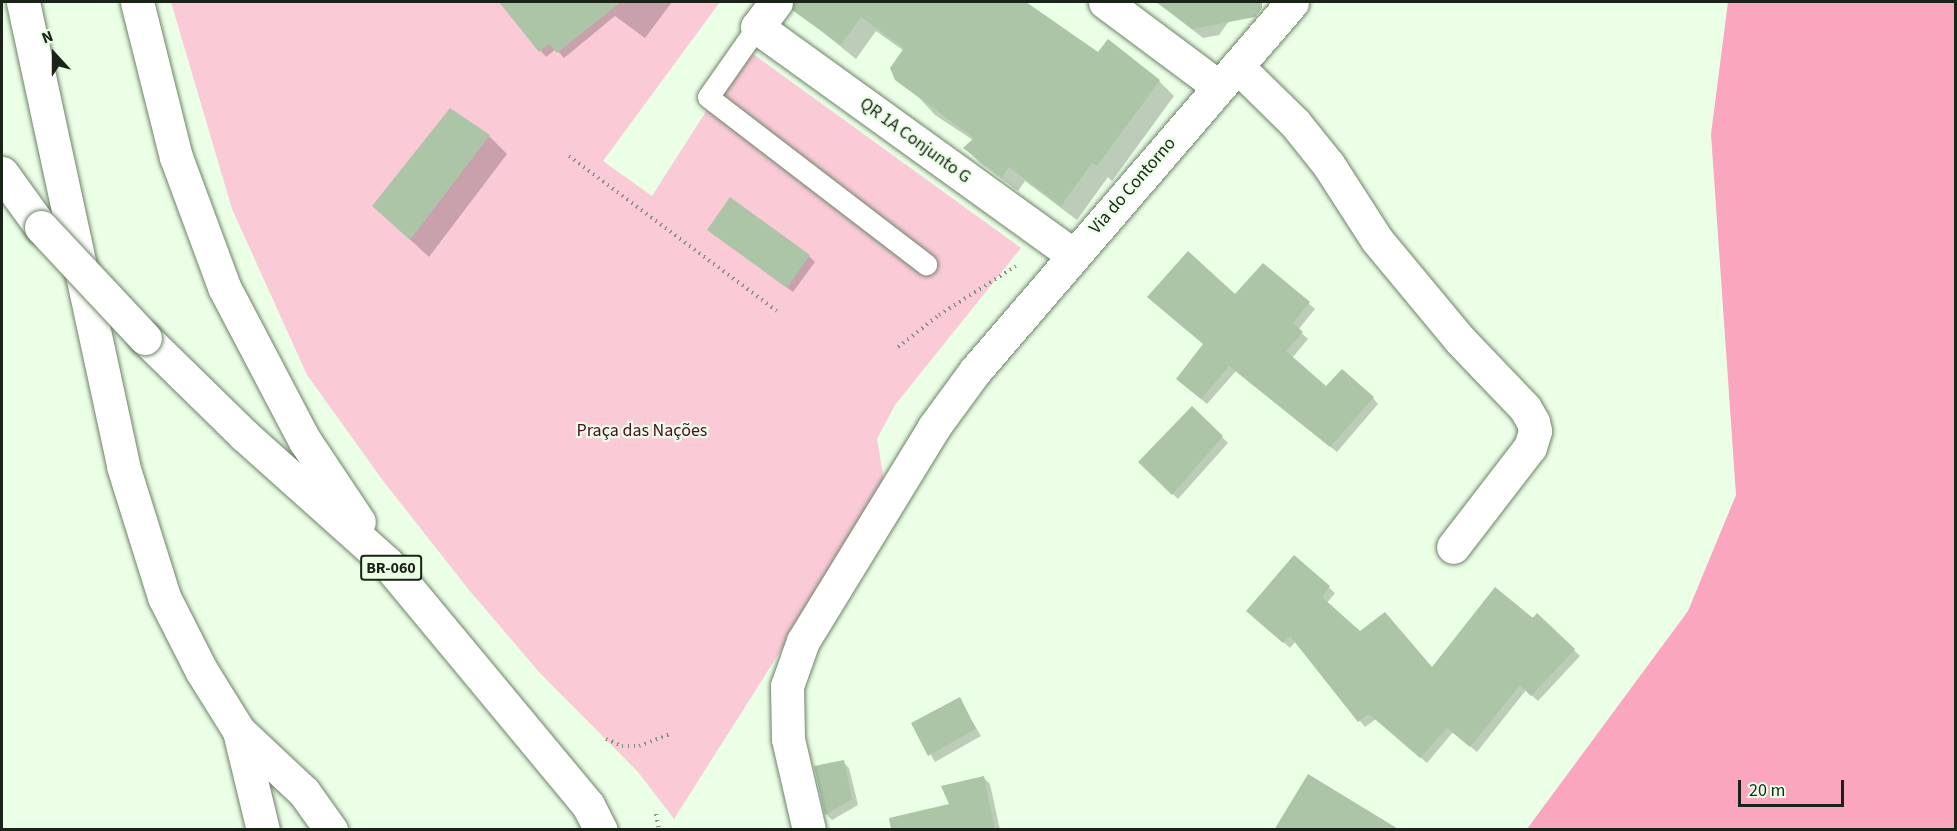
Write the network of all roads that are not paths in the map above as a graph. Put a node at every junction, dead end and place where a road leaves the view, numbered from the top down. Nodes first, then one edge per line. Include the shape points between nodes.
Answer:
1 (23, 2) edge
2 (137, 2) edge
3 (1105, 2) edge
4 (1292, 2) edge
5 (766, 14) edge
6 (1228, 76) junction
7 (2, 173) edge
8 (1062, 247) junction
9 (926, 264) dead end
10 (1453, 548) dead end
11 (387, 563) junction
12 (239, 731) junction
13 (263, 830) edge
14 (331, 830) edge
15 (601, 830) edge
16 (809, 830) edge

1 - 12 main road via 123,466 143,537 164,597 201,670
2 - 11 main road via 176,157 224,287 305,441
3 - 6 main road
4 - 6 main road, Via do Contorno
5 - 8 main road, QR 1A Conjunto G
5 - 9 lane via 708,97
6 - 8 main road, Via do Contorno
6 - 10 main road via 1295,123 1328,164 1377,240 1460,340 1525,408 1533,422 1535,431 1530,447
7 - 11 main road, BR-060, bridge via 41,227 145,338 244,435
8 - 16 main road, Via do Contorno via 934,427 803,641 787,686 788,739
11 - 15 main road, BR-060 via 588,804
12 - 13 main road
12 - 14 main road via 304,792

